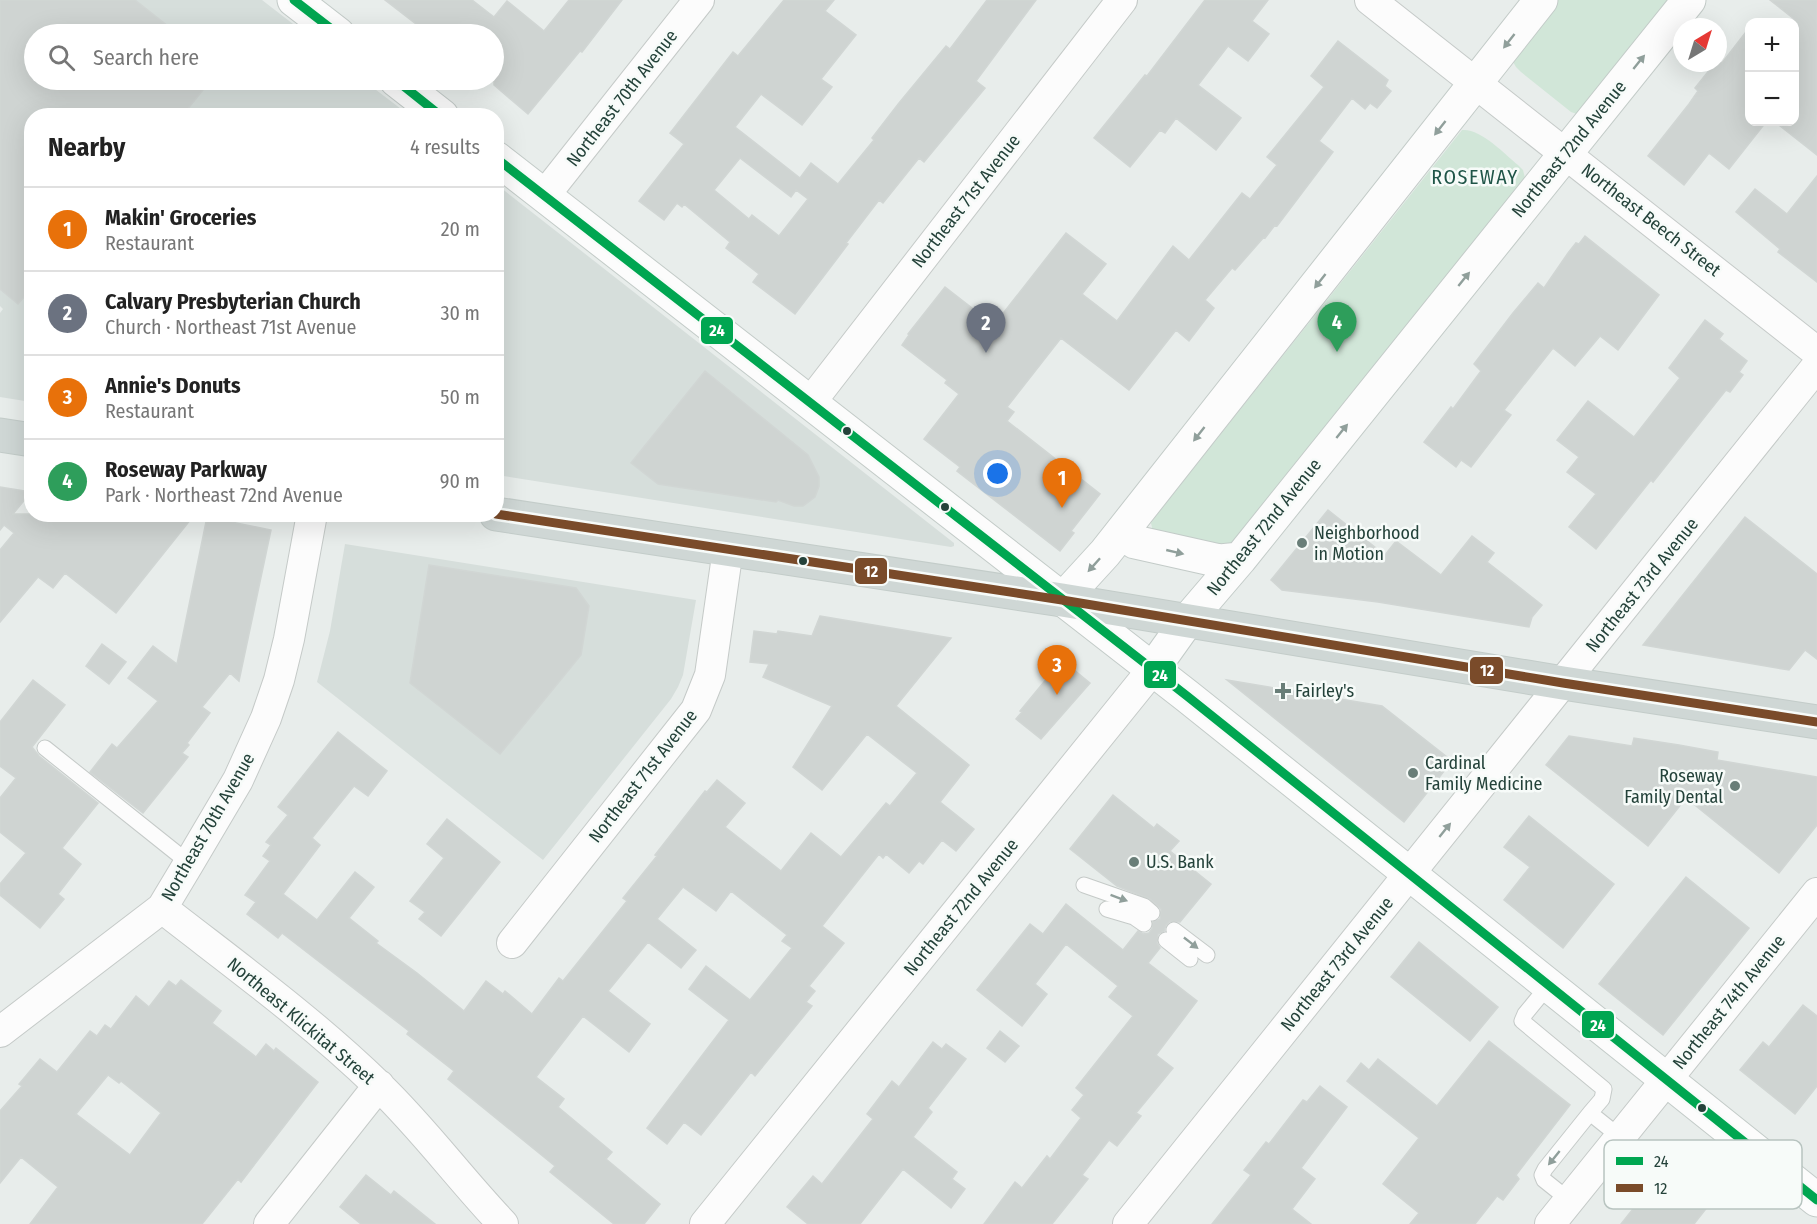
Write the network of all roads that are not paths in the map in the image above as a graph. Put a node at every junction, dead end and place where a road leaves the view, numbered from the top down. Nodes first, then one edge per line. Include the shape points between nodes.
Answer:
1 (294, 0) edge
2 (699, 0) edge
3 (1122, 0) edge
4 (1370, 0) edge
5 (1541, 0) edge
6 (1689, 0) edge
7 (325, 24) edge
8 (1477, 82) junction
9 (409, 90) edge
10 (432, 108) edge
11 (1565, 153) junction
12 (504, 164) edge
13 (544, 195) junction
14 (1817, 352) edge
15 (1817, 366) edge
16 (810, 403) junction
17 (0, 435) edge
18 (24, 439) edge
19 (504, 515) edge
20 (311, 522) edge
21 (1124, 529) junction
22 (728, 549) junction
23 (1240, 559) junction
24 (1062, 600) junction
25 (1187, 621) junction
26 (1152, 670) junction
27 (1563, 683) junction
28 (1817, 722) edge
29 (45, 748) dead end
30 (189, 863) junction
31 (1408, 875) junction
32 (1084, 885) dead end
33 (1817, 893) edge
34 (162, 908) junction
35 (1107, 909) dead end
36 (512, 943) dead end
37 (1207, 955) dead end
38 (1190, 959) dead end
39 (1548, 986) junction
40 (0, 1032) edge
41 (1666, 1080) junction
42 (379, 1085) junction
43 (1590, 1113) junction
44 (1620, 1137) junction
45 (1618, 1140) edge
46 (1742, 1140) edge
47 (1604, 1157) edge
48 (1802, 1188) edge
49 (1569, 1200) junction
50 (1817, 1200) edge
51 (269, 1224) edge
52 (504, 1224) edge
53 (705, 1224) edge
54 (1128, 1224) edge
55 (1550, 1224) edge

1 - 7 street
2 - 13 street, Northeast 70th Avenue
3 - 16 street, Northeast 71st Avenue
4 - 8 street, Northeast Beech Street
5 -> 8 street
11 -> 6 street, Northeast 72nd Avenue
8 - 11 street, Northeast Beech Street
8 -> 21 street
9 - 10 street
11 - 14 street, Northeast Beech Street
23 -> 11 street, Northeast 72nd Avenue
12 - 13 street
13 - 16 street
15 - 27 street, Northeast 73rd Avenue
16 - 24 street
17 - 18 main road
19 - 22 main road
20 - 30 street, Northeast 70th Avenue via 289,639 266,718 238,780
21 -> 23 street via 1135,542 1220,561
21 -> 24 street
22 - 24 main road
22 - 36 street, Northeast 71st Avenue via 710,675 696,710
23 - 25 street, Northeast 72nd Avenue
24 - 25 main road
24 - 26 street
25 - 26 street, Northeast 72nd Avenue
25 - 27 main road
26 - 31 street
26 - 53 street, Northeast 72nd Avenue
27 - 28 main road
31 -> 27 street, Northeast 73rd Avenue
29 - 30 lane
30 - 34 street, Northeast 70th Avenue
31 - 39 street
31 - 54 street, Northeast 73rd Avenue
32 -> 35 lane via 1144,906 1148,918
33 - 41 street, Northeast 74th Avenue
34 - 40 street, Northeast 70th Avenue
34 - 42 street, Northeast Klickitat Street via 335,1045
38 -> 37 lane via 1170,935
39 - 41 street
39 - 43 lane via 1522,1021 1604,1089 1602,1099
41 - 44 street, Northeast 74th Avenue
41 - 46 street
42 - 51 street
42 - 52 street, Northeast Klickitat Street
43 - 44 lane
43 -> 49 lane via 1542,1175
44 - 45 street, Northeast 74th Avenue
47 - 49 street, Northeast 74th Avenue
48 - 50 street
49 - 55 street, Northeast 74th Avenue

